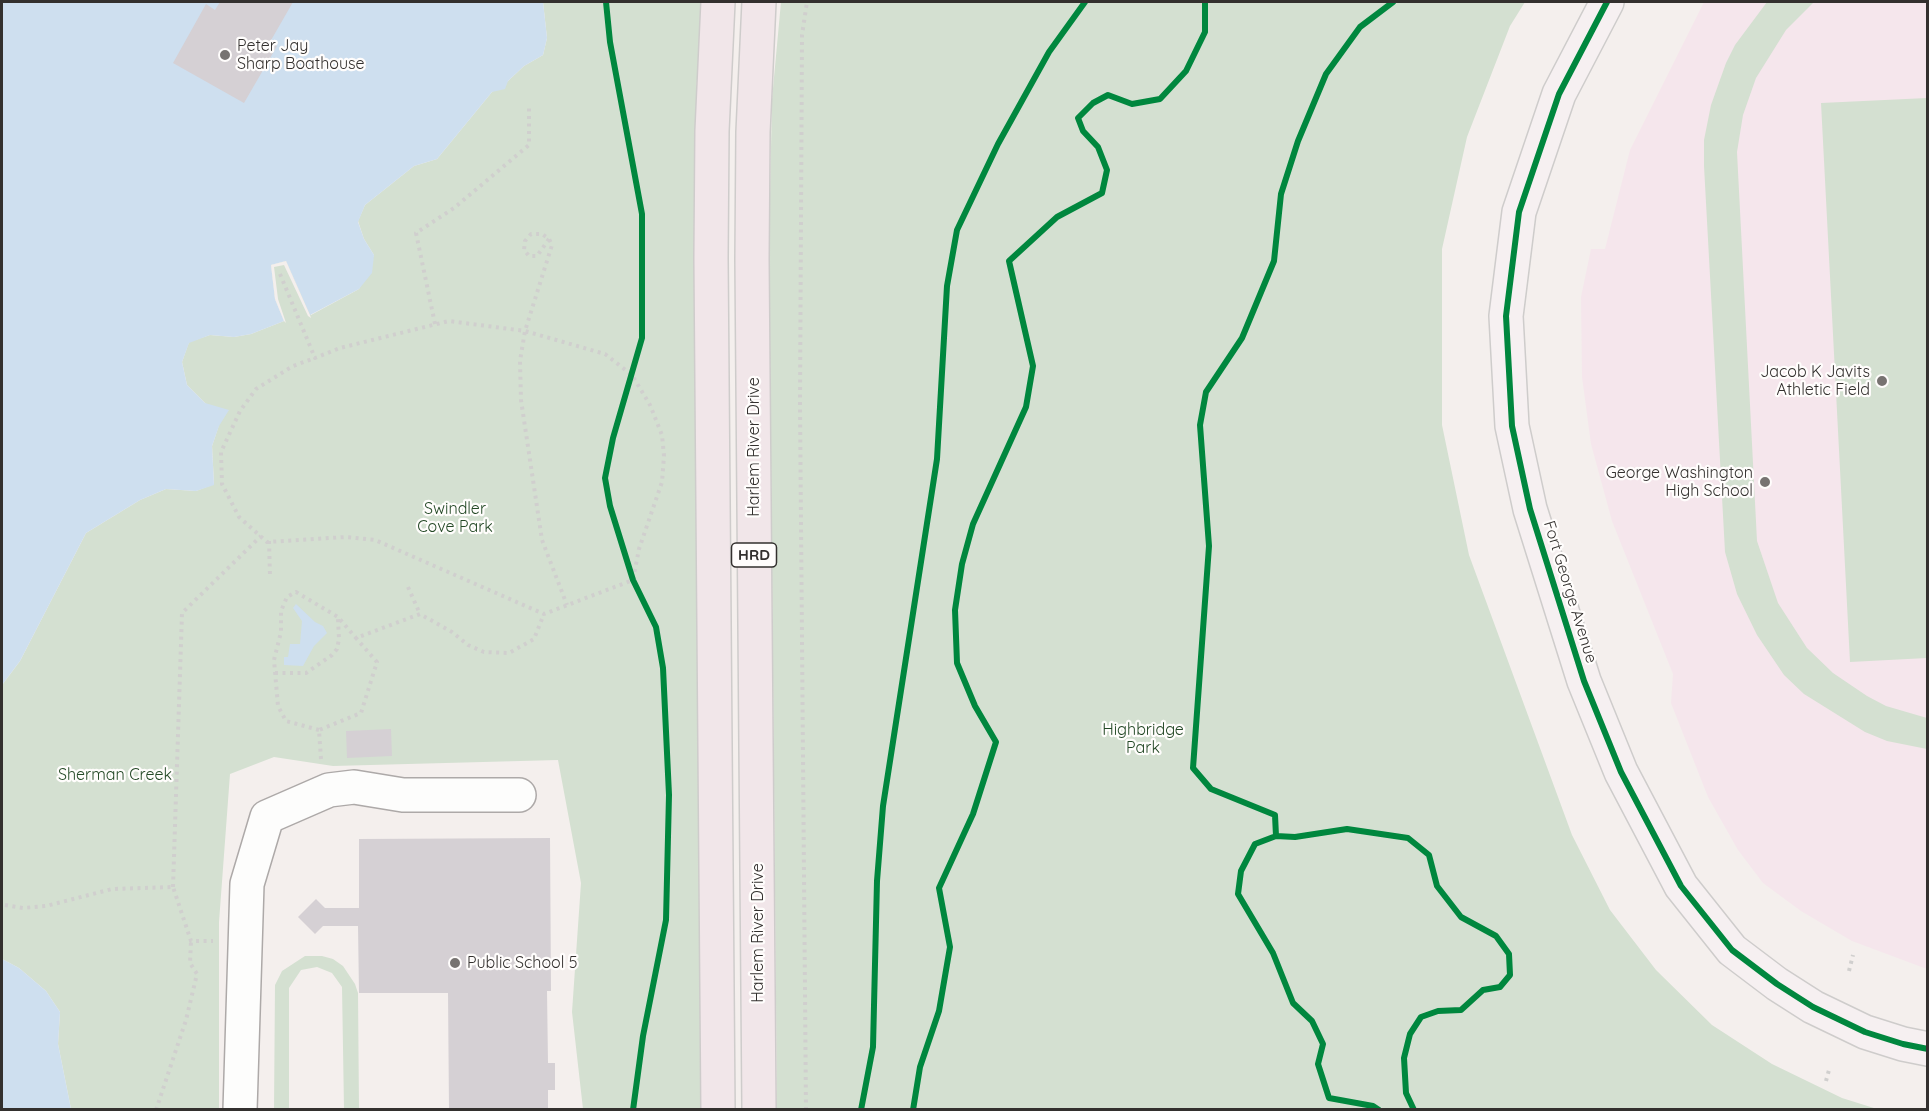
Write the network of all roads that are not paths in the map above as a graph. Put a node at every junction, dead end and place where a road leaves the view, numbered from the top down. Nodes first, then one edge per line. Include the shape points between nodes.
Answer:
1 (718, 2) edge
2 (759, 2) edge
3 (1607, 2) edge
4 (519, 795) dead end
5 (1928, 1049) edge
6 (240, 1110) edge
7 (718, 1110) edge
8 (759, 1110) edge

1 - 7 highway, HRD via 711,258
2 - 8 highway, Harlem River Drive / HRD via 752,258
3 - 5 main road, Fort George Avenue via 1559,94 1519,212 1506,316 1512,426 1530,509 1604,732 1682,886 1731,950 1777,984 1865,1032
4 - 6 lane via 404,795 354,787 322,793 267,817 247,884

